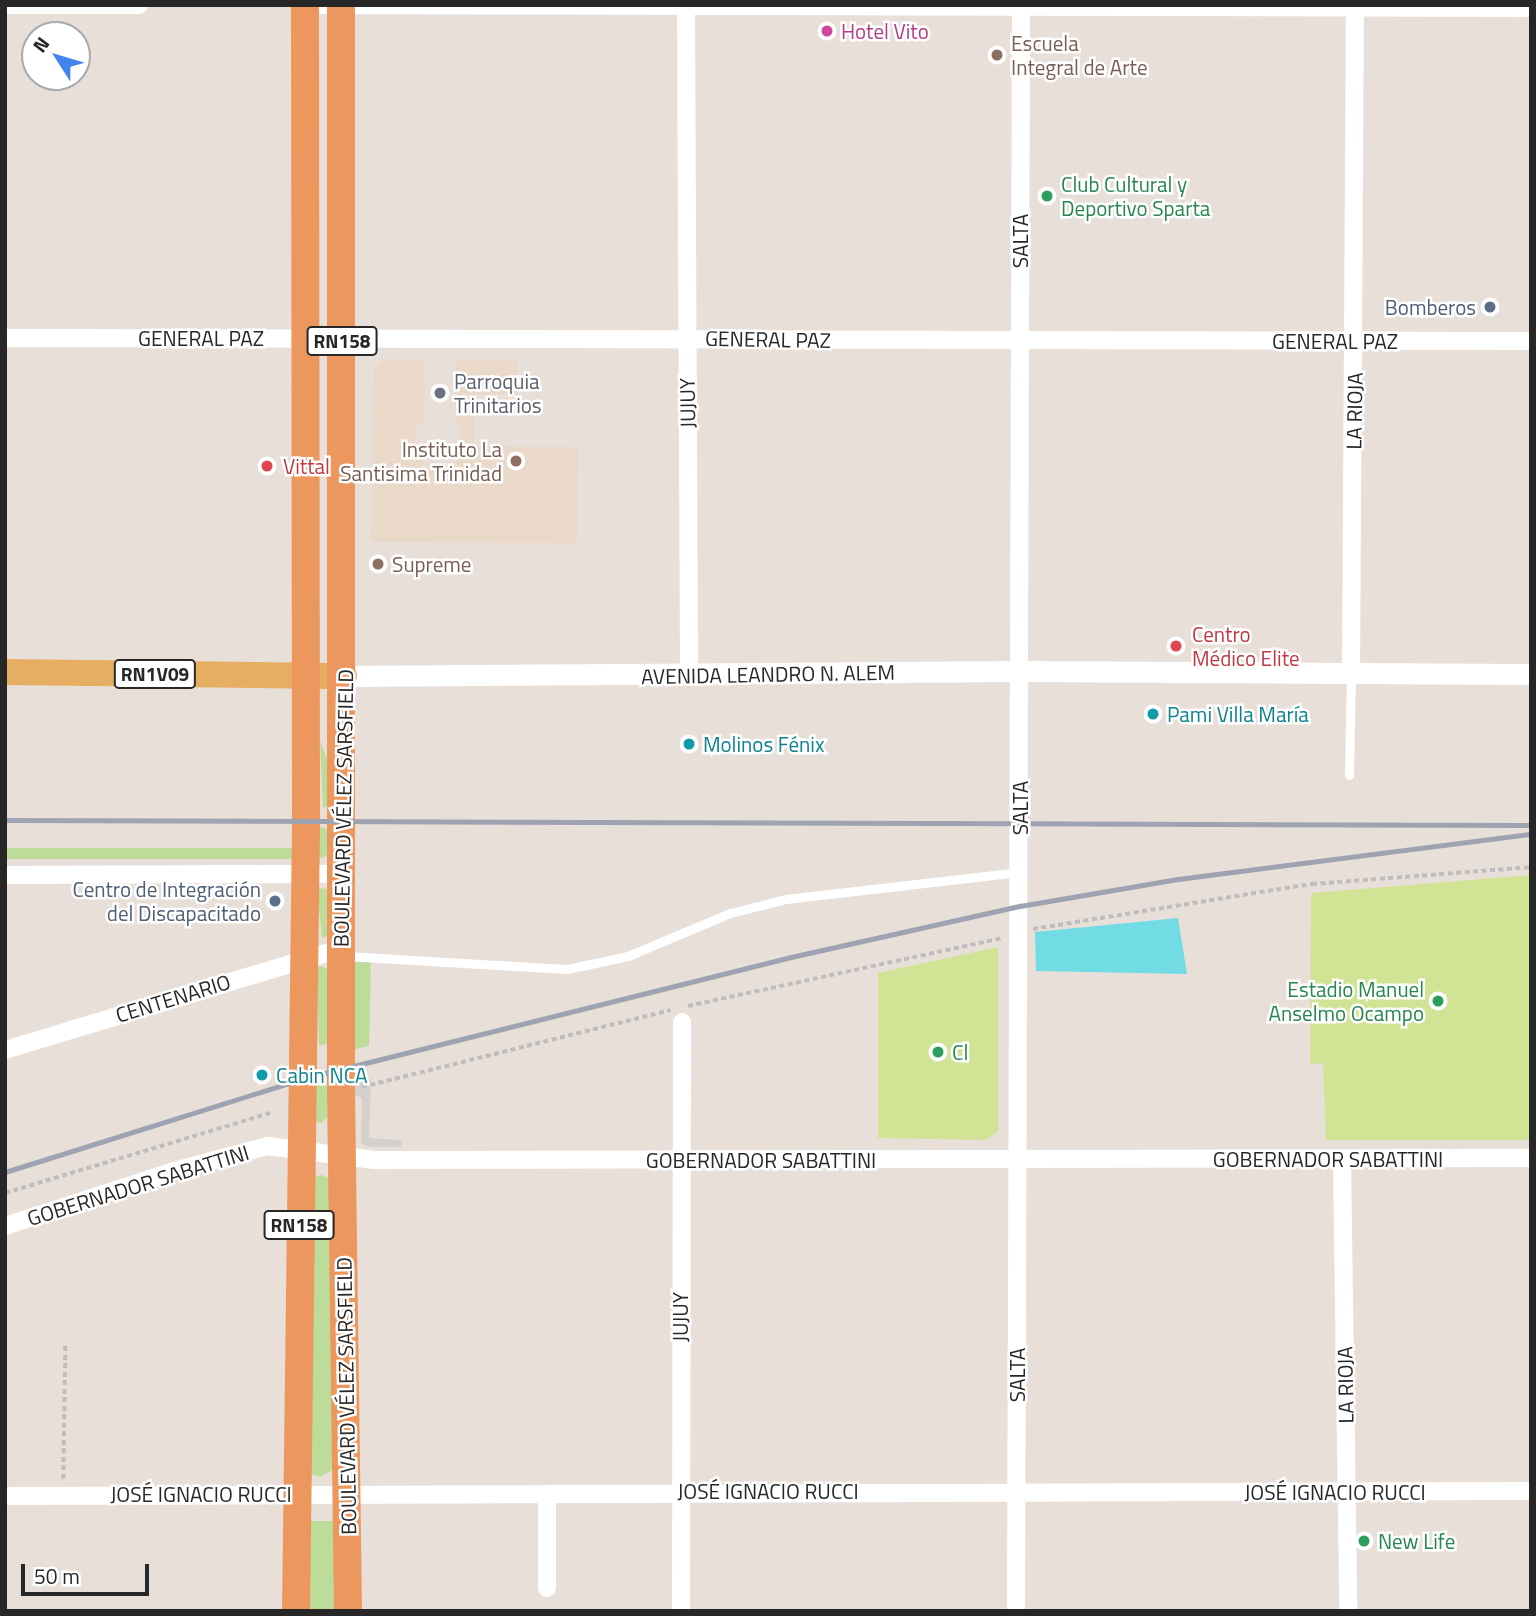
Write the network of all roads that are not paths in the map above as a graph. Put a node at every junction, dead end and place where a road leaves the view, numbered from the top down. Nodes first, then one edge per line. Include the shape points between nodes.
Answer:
1 (5, 5) edge
2 (139, 5) edge
3 (305, 5) edge
4 (314, 5) edge
5 (341, 6) edge
6 (686, 6) edge
7 (1021, 6) edge
8 (1355, 6) edge
9 (1531, 8) edge
10 (5, 338) edge
11 (304, 338) junction
12 (342, 338) junction
13 (686, 338) junction
14 (1355, 341) junction
15 (1531, 341) edge
16 (1020, 342) junction
17 (1020, 671) junction
18 (5, 672) edge
19 (1351, 673) junction
20 (1531, 674) edge
21 (690, 675) junction
22 (305, 676) junction
23 (344, 676) junction
24 (1349, 775) dead end
25 (1020, 872) junction
26 (306, 874) junction
27 (342, 874) junction
28 (5, 875) edge
29 (342, 952) junction
30 (304, 957) junction
31 (682, 1023) dead end
32 (5, 1050) edge
33 (300, 1146) junction
34 (342, 1155) junction
35 (1531, 1158) edge
36 (1342, 1159) junction
37 (680, 1160) junction
38 (1017, 1161) junction
39 (5, 1226) edge
40 (681, 1491) junction
41 (1017, 1491) junction
42 (1531, 1491) edge
43 (1347, 1492) junction
44 (349, 1493) junction
45 (296, 1494) junction
46 (547, 1494) junction
47 (5, 1496) edge
48 (547, 1588) dead end
49 (296, 1611) edge
50 (348, 1611) edge
51 (681, 1611) edge
52 (1016, 1611) edge
53 (1348, 1611) edge

1 - 2 street
3 - 11 highway, BOULEVARD VÉLEZ SARSFIELD / RN158
4 - 5 street
5 - 6 street
5 - 12 highway, BOULEVARD VÉLEZ SARSFIELD / RN158
6 - 7 street
6 - 13 street, JUJUY
7 - 8 street
7 - 16 street, SALTA
8 - 9 street
8 - 14 street, LA RIOJA
10 - 11 street, GENERAL PAZ
11 - 12 street, GENERAL PAZ
11 - 22 highway, BOULEVARD VÉLEZ SARSFIELD / RN158
12 - 13 street, GENERAL PAZ
12 - 23 highway, BOULEVARD VÉLEZ SARSFIELD / RN158
13 - 16 street, GENERAL PAZ
13 - 21 street, JUJUY
14 - 15 street, GENERAL PAZ
14 - 16 street, GENERAL PAZ
14 - 19 street, LA RIOJA
16 - 17 street, SALTA
17 - 19 street, AVENIDA LEANDRO N. ALEM
17 - 21 street, AVENIDA LEANDRO N. ALEM
17 - 25 street, SALTA
18 - 22 main road, AVENIDA LEANDRO N. ALEM / RN1V09
19 - 20 street, AVENIDA LEANDRO N. ALEM
19 - 24 lane, LA RIOJA
21 - 23 street, AVENIDA LEANDRO N. ALEM
22 - 23 main road, AVENIDA LEANDRO N. ALEM / RN1V09
22 - 26 highway, BOULEVARD VÉLEZ SARSFIELD / RN158
23 - 27 highway, BOULEVARD VÉLEZ SARSFIELD / RN158
25 - 29 lane via 786,899 730,913 628,956 566,969
25 - 38 street, SALTA
26 - 27 street
26 - 28 street
26 - 30 highway, BOULEVARD VÉLEZ SARSFIELD / RN158
27 - 29 highway, BOULEVARD VÉLEZ SARSFIELD / RN158
29 - 30 street, CENTENARIO
29 - 34 highway, BOULEVARD VÉLEZ SARSFIELD / RN158
30 - 32 street, CENTENARIO
30 - 33 highway, BOULEVARD VÉLEZ SARSFIELD / RN158
31 - 37 street, JUJUY
33 - 34 street, GOBERNADOR SABATTINI
33 - 39 street, GOBERNADOR SABATTINI via 268,1146 174,1171
33 - 45 highway, BOULEVARD VÉLEZ SARSFIELD / RN158
34 - 37 street, GOBERNADOR SABATTINI via 374,1160
34 - 44 highway, BOULEVARD VÉLEZ SARSFIELD / RN158
35 - 36 street, GOBERNADOR SABATTINI
36 - 38 street, GOBERNADOR SABATTINI
36 - 43 street, LA RIOJA
37 - 38 street, GOBERNADOR SABATTINI
37 - 40 street, JUJUY
38 - 41 street, SALTA
40 - 41 street, JOSÉ IGNACIO RUCCI
40 - 46 street, JOSÉ IGNACIO RUCCI
40 - 51 street, JUJUY
41 - 43 street, JOSÉ IGNACIO RUCCI
41 - 52 street, SALTA
42 - 43 street, JOSÉ IGNACIO RUCCI
43 - 53 street, LA RIOJA
44 - 45 street, JOSÉ IGNACIO RUCCI
44 - 46 street, JOSÉ IGNACIO RUCCI
44 - 50 highway, BOULEVARD VÉLEZ SARSFIELD / RN158
45 - 47 street, JOSÉ IGNACIO RUCCI
45 - 49 highway, BOULEVARD VÉLEZ SARSFIELD / RN158
46 - 48 street

